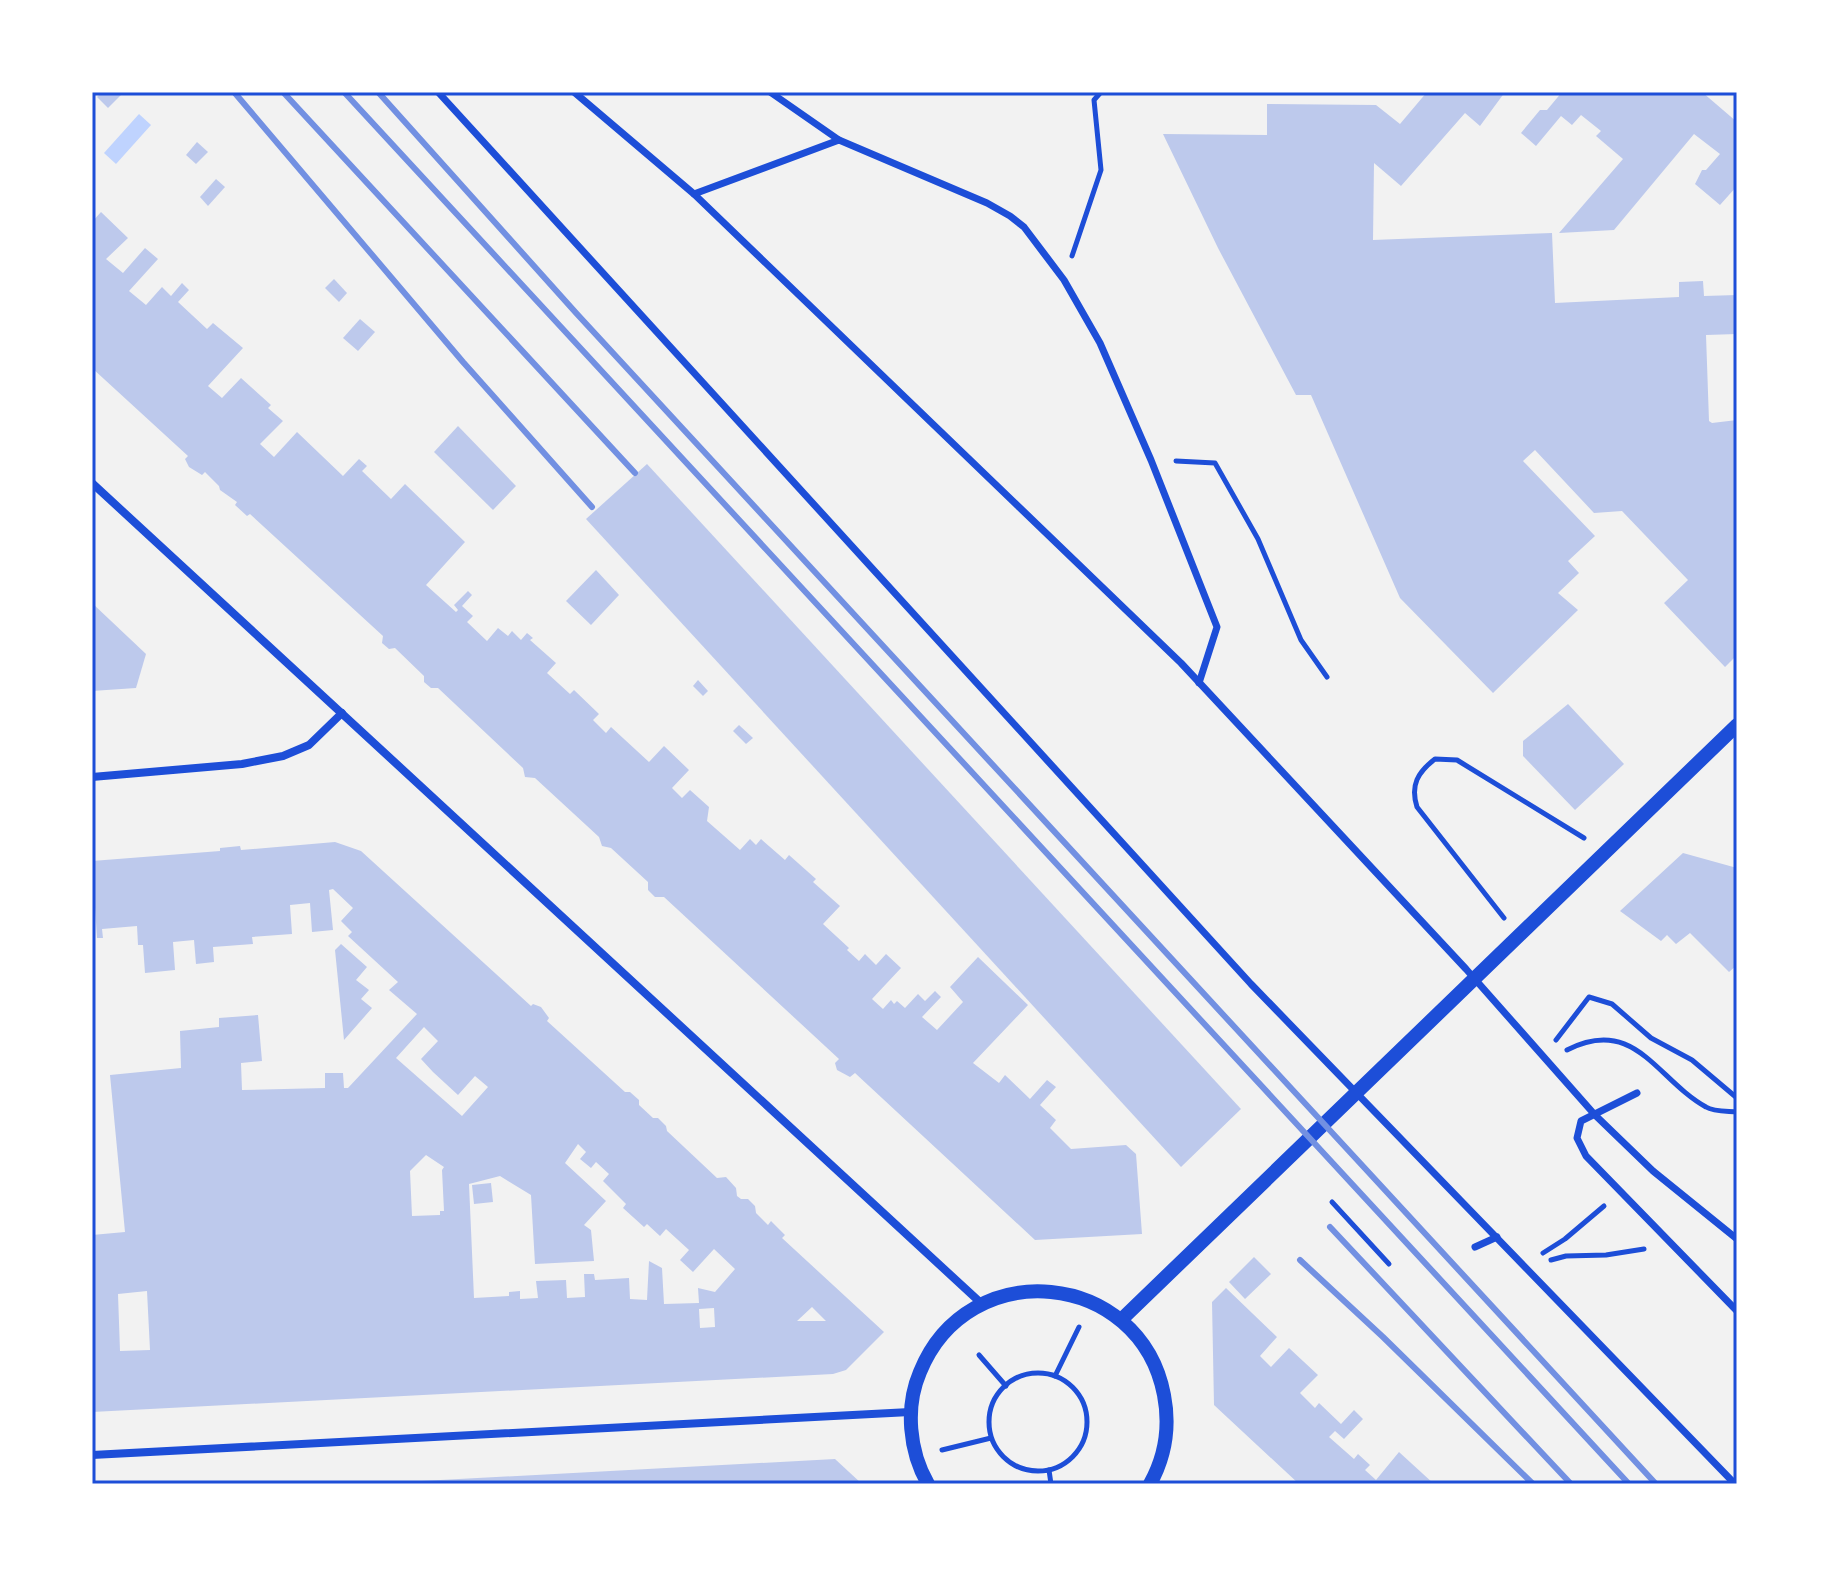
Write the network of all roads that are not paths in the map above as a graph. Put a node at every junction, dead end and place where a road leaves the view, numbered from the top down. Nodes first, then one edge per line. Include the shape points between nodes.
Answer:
1 (438, 92) edge
2 (574, 92) edge
3 (770, 92) edge
4 (839, 140) junction
5 (694, 194) junction
6 (92, 483) edge
7 (1199, 683) junction
8 (342, 713) junction
9 (1737, 725) edge
10 (92, 777) edge
11 (1637, 1093) dead end
12 (1595, 1115) junction
13 (1497, 1237) junction
14 (1737, 1239) edge
15 (1475, 1247) dead end
16 (982, 1304) junction
17 (1737, 1311) edge
18 (1121, 1320) junction
19 (910, 1412) junction
20 (92, 1455) edge
21 (1153, 1483) edge
22 (928, 1484) edge
23 (1735, 1484) edge

1 - 13 street via 1241,972
2 - 5 street
3 - 4 street
4 - 5 street
4 - 7 street via 1010,216 1064,280 1100,343 1217,627
5 - 7 street
6 - 8 street
7 - 12 street via 1476,979
8 - 10 street via 309,745 283,756
8 - 16 street
9 - 18 street
11 - 12 street
12 - 14 street via 1653,1171
12 - 17 street via 1581,1121 1577,1138 1586,1156
13 - 15 street
13 - 23 street
16 - 18 street via 1009,1294 1066,1293
16 - 19 street via 940,1337 914,1385
18 - 21 street via 1145,1346 1161,1377 1167,1412 1164,1448
19 - 20 street
19 - 22 street via 915,1456

